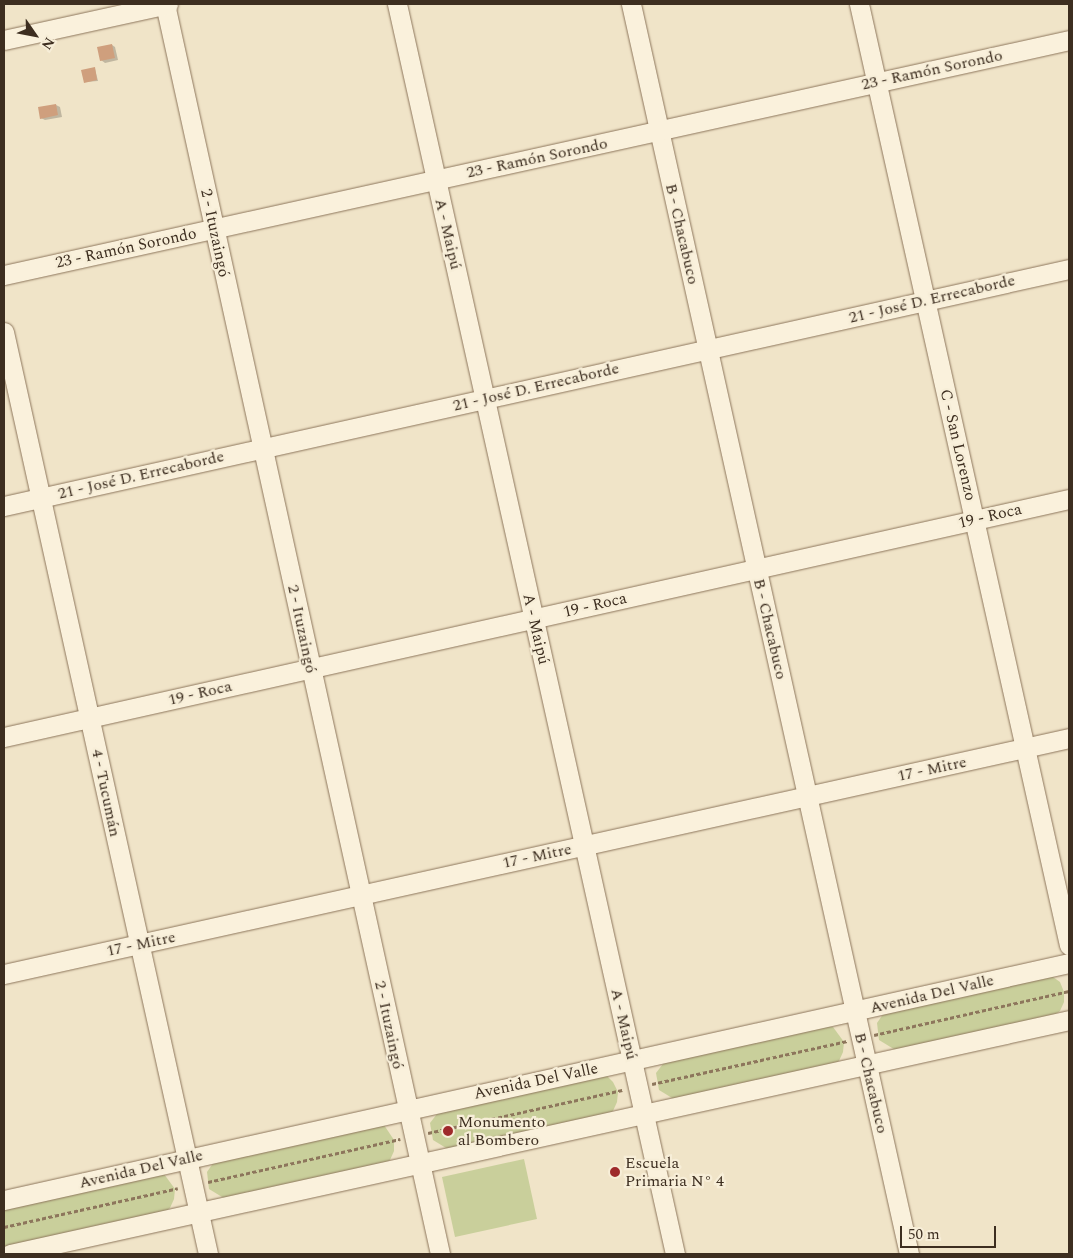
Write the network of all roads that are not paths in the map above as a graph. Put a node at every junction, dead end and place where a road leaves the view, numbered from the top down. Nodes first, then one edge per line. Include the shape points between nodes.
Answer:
1 (166, 4) edge
2 (397, 4) edge
3 (631, 4) edge
4 (859, 4) edge
5 (4, 40) edge
6 (1069, 40) edge
7 (877, 82) junction
8 (659, 130) junction
9 (436, 180) junction
10 (214, 229) junction
11 (1069, 269) edge
12 (4, 275) edge
13 (926, 301) junction
14 (4, 332) edge
15 (708, 349) junction
16 (485, 398) junction
17 (262, 448) junction
18 (40, 498) junction
19 (1069, 499) edge
20 (4, 506) edge
21 (974, 520) junction
22 (756, 569) junction
23 (534, 619) junction
24 (311, 668) junction
25 (89, 718) junction
26 (4, 737) edge
27 (1069, 738) edge
28 (1025, 748) junction
29 (807, 796) junction
30 (584, 846) junction
31 (360, 895) junction
32 (139, 944) junction
33 (1069, 945) edge
34 (1069, 963) edge
35 (4, 974) edge
36 (855, 1011) junction
37 (825, 1017) junction
38 (1069, 1020) edge
39 (858, 1038) junction
40 (664, 1053) junction
41 (632, 1060) junction
42 (867, 1065) junction
43 (836, 1071) junction
44 (641, 1086) junction
45 (675, 1107) junction
46 (408, 1110) junction
47 (644, 1114) junction
48 (217, 1153) junction
49 (187, 1159) junction
50 (420, 1164) junction
51 (194, 1185) junction
52 (4, 1200) edge
53 (227, 1206) junction
54 (198, 1212) junction
55 (10, 1254) edge
56 (208, 1254) edge
57 (440, 1254) edge
58 (675, 1254) edge
59 (909, 1254) edge

1 - 5 street
1 - 10 street, 2 - Ituzaingó
2 - 9 street, A - Maipú
3 - 8 street, B - Chacabuco
4 - 7 street, C - San Lorenzo
6 - 7 street, 23 - Ramón Sorondo
7 - 8 street, 23 - Ramón Sorondo
7 - 13 street, C - San Lorenzo
8 - 9 street, 23 - Ramón Sorondo
8 - 15 street, B - Chacabuco
9 - 10 street, 23 - Ramón Sorondo
9 - 16 street, A - Maipú
10 - 12 street, 23 - Ramón Sorondo
10 - 17 street, 2 - Ituzaingó
11 - 13 street, 21 - José D. Errecaborde
13 - 15 street, 21 - José D. Errecaborde
13 - 21 street, C - San Lorenzo
14 - 18 street, 4 - Tucumán
15 - 16 street, 21 - José D. Errecaborde
15 - 22 street, B - Chacabuco
16 - 17 street, 21 - José D. Errecaborde
16 - 23 street, A - Maipú
17 - 18 street, 21 - José D. Errecaborde
17 - 24 street, 2 - Ituzaingó
18 - 20 street, 21 - José D. Errecaborde
18 - 25 street, 4 - Tucumán
19 - 21 street, 19 - Roca
21 - 22 street, 19 - Roca
21 - 28 street, C - San Lorenzo
22 - 23 street, 19 - Roca
22 - 29 street, B - Chacabuco
23 - 24 street, 19 - Roca
23 - 30 street, A - Maipú
24 - 25 street, 19 - Roca
24 - 31 street, 2 - Ituzaingó
25 - 26 street, 19 - Roca
25 - 32 street, 4 - Tucumán
27 - 28 street, 17 - Mitre
28 - 29 street, 17 - Mitre
28 - 33 street, C - San Lorenzo
29 - 30 street, 17 - Mitre
29 - 36 street, B - Chacabuco
30 - 31 street, 17 - Mitre
30 - 41 street, A - Maipú
31 - 32 street, 17 - Mitre
31 - 46 street, 2 - Ituzaingó
32 - 35 street, 17 - Mitre
32 - 49 street, 4 - Tucumán
34 - 36 street, Avenida Del Valle
36 - 37 street, Avenida Del Valle
36 - 39 street, B - Chacabuco
37 - 39 street via 850,1027
37 - 40 street, Avenida Del Valle
38 - 42 street
39 - 42 street, B - Chacabuco
39 - 43 street via 857,1052 850,1063
40 - 41 street, Avenida Del Valle
40 - 44 street via 650,1061 643,1072
41 - 44 street, A - Maipú
41 - 46 street, Avenida Del Valle
42 - 43 street
42 - 59 street, B - Chacabuco
43 - 45 street
44 - 45 street via 650,1098
44 - 47 street, A - Maipú
45 - 47 street
46 - 48 street, Avenida Del Valle
46 - 50 street, 2 - Ituzaingó
47 - 50 street
47 - 58 street, A - Maipú
48 - 49 street, Avenida Del Valle
48 - 51 street via 202,1161 195,1172
49 - 51 street, 4 - Tucumán
49 - 52 street, Avenida Del Valle
50 - 53 street
50 - 57 street, 2 - Ituzaingó
51 - 53 street via 202,1198
51 - 54 street, 4 - Tucumán
53 - 54 street
54 - 55 street
54 - 56 street, 4 - Tucumán

